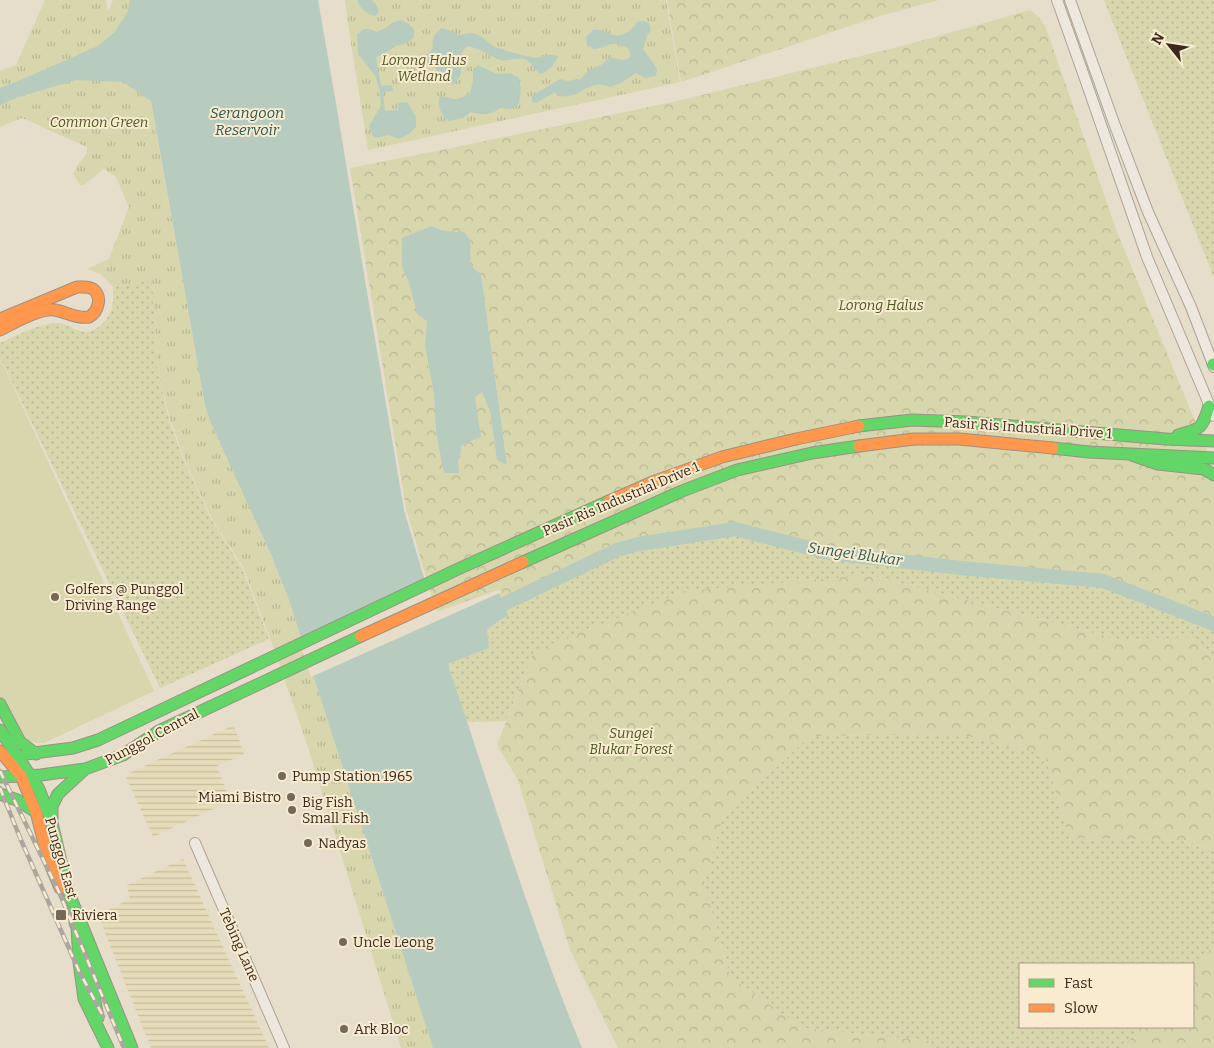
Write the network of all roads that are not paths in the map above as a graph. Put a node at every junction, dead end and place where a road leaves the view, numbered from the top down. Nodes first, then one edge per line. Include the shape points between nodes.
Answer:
1 (1057, 0) edge
2 (1070, 0) edge
3 (0, 319) edge
4 (0, 330) edge
5 (1214, 365) edge
6 (1212, 411) edge
7 (1166, 439) junction
8 (1214, 441) edge
9 (1129, 454) junction
10 (1214, 458) edge
11 (1214, 475) edge
12 (233, 675) joint
13 (241, 692) joint
14 (0, 704) edge
15 (0, 730) edge
16 (1, 753) edge
17 (15, 754) junction
18 (36, 754) junction
19 (85, 769) junction
20 (26, 776) junction
21 (0, 777) edge
22 (0, 794) edge
23 (36, 812) junction
24 (52, 823) junction
25 (195, 843) dead end
26 (123, 1025) junction
27 (100, 1030) junction
28 (108, 1048) edge
29 (132, 1048) edge
30 (284, 1048) edge

1 - 6 street via 1147,257
2 - 5 street via 1148,212
3 - 4 main road via 76,287 94,289 98,297 96,312 87,317 47,310
6 - 7 main road via 1196,431
7 - 8 main road, Pasir Ris Industrial Drive 1
7 - 12 main road, Pasir Ris Industrial Drive 1 via 912,420 856,426 722,457 655,481
9 - 10 main road, Pasir Ris Industrial Drive 1
9 - 11 main road via 1158,464 1204,469
9 - 13 main road, Pasir Ris Industrial Drive 1 via 958,439 914,439 812,453 737,470 470,585
12 - 18 main road, Punggol Central via 98,740
13 - 19 main road, Punggol Central via 159,731 123,755
14 - 18 main road via 20,742
15 - 17 main road, Punggol East
16 - 17 main road, Punggol Central
16 - 20 main road, Punggol East
17 - 18 main road, Punggol Central
17 - 20 main road, Punggol East
19 - 20 main road, Punggol Central
19 - 24 main road via 58,794 52,806
20 - 21 main road, Punggol Central
20 - 23 main road, Punggol East
20 - 24 main road, Punggol East via 39,789
22 - 23 main road
23 - 27 main road, Punggol East via 48,859 77,927 84,999
24 - 26 main road, Punggol East via 68,891
25 - 30 street, Tebing Lane
26 - 27 main road via 112,1017 104,1019
26 - 29 main road, Punggol East
27 - 28 main road, Punggol East

